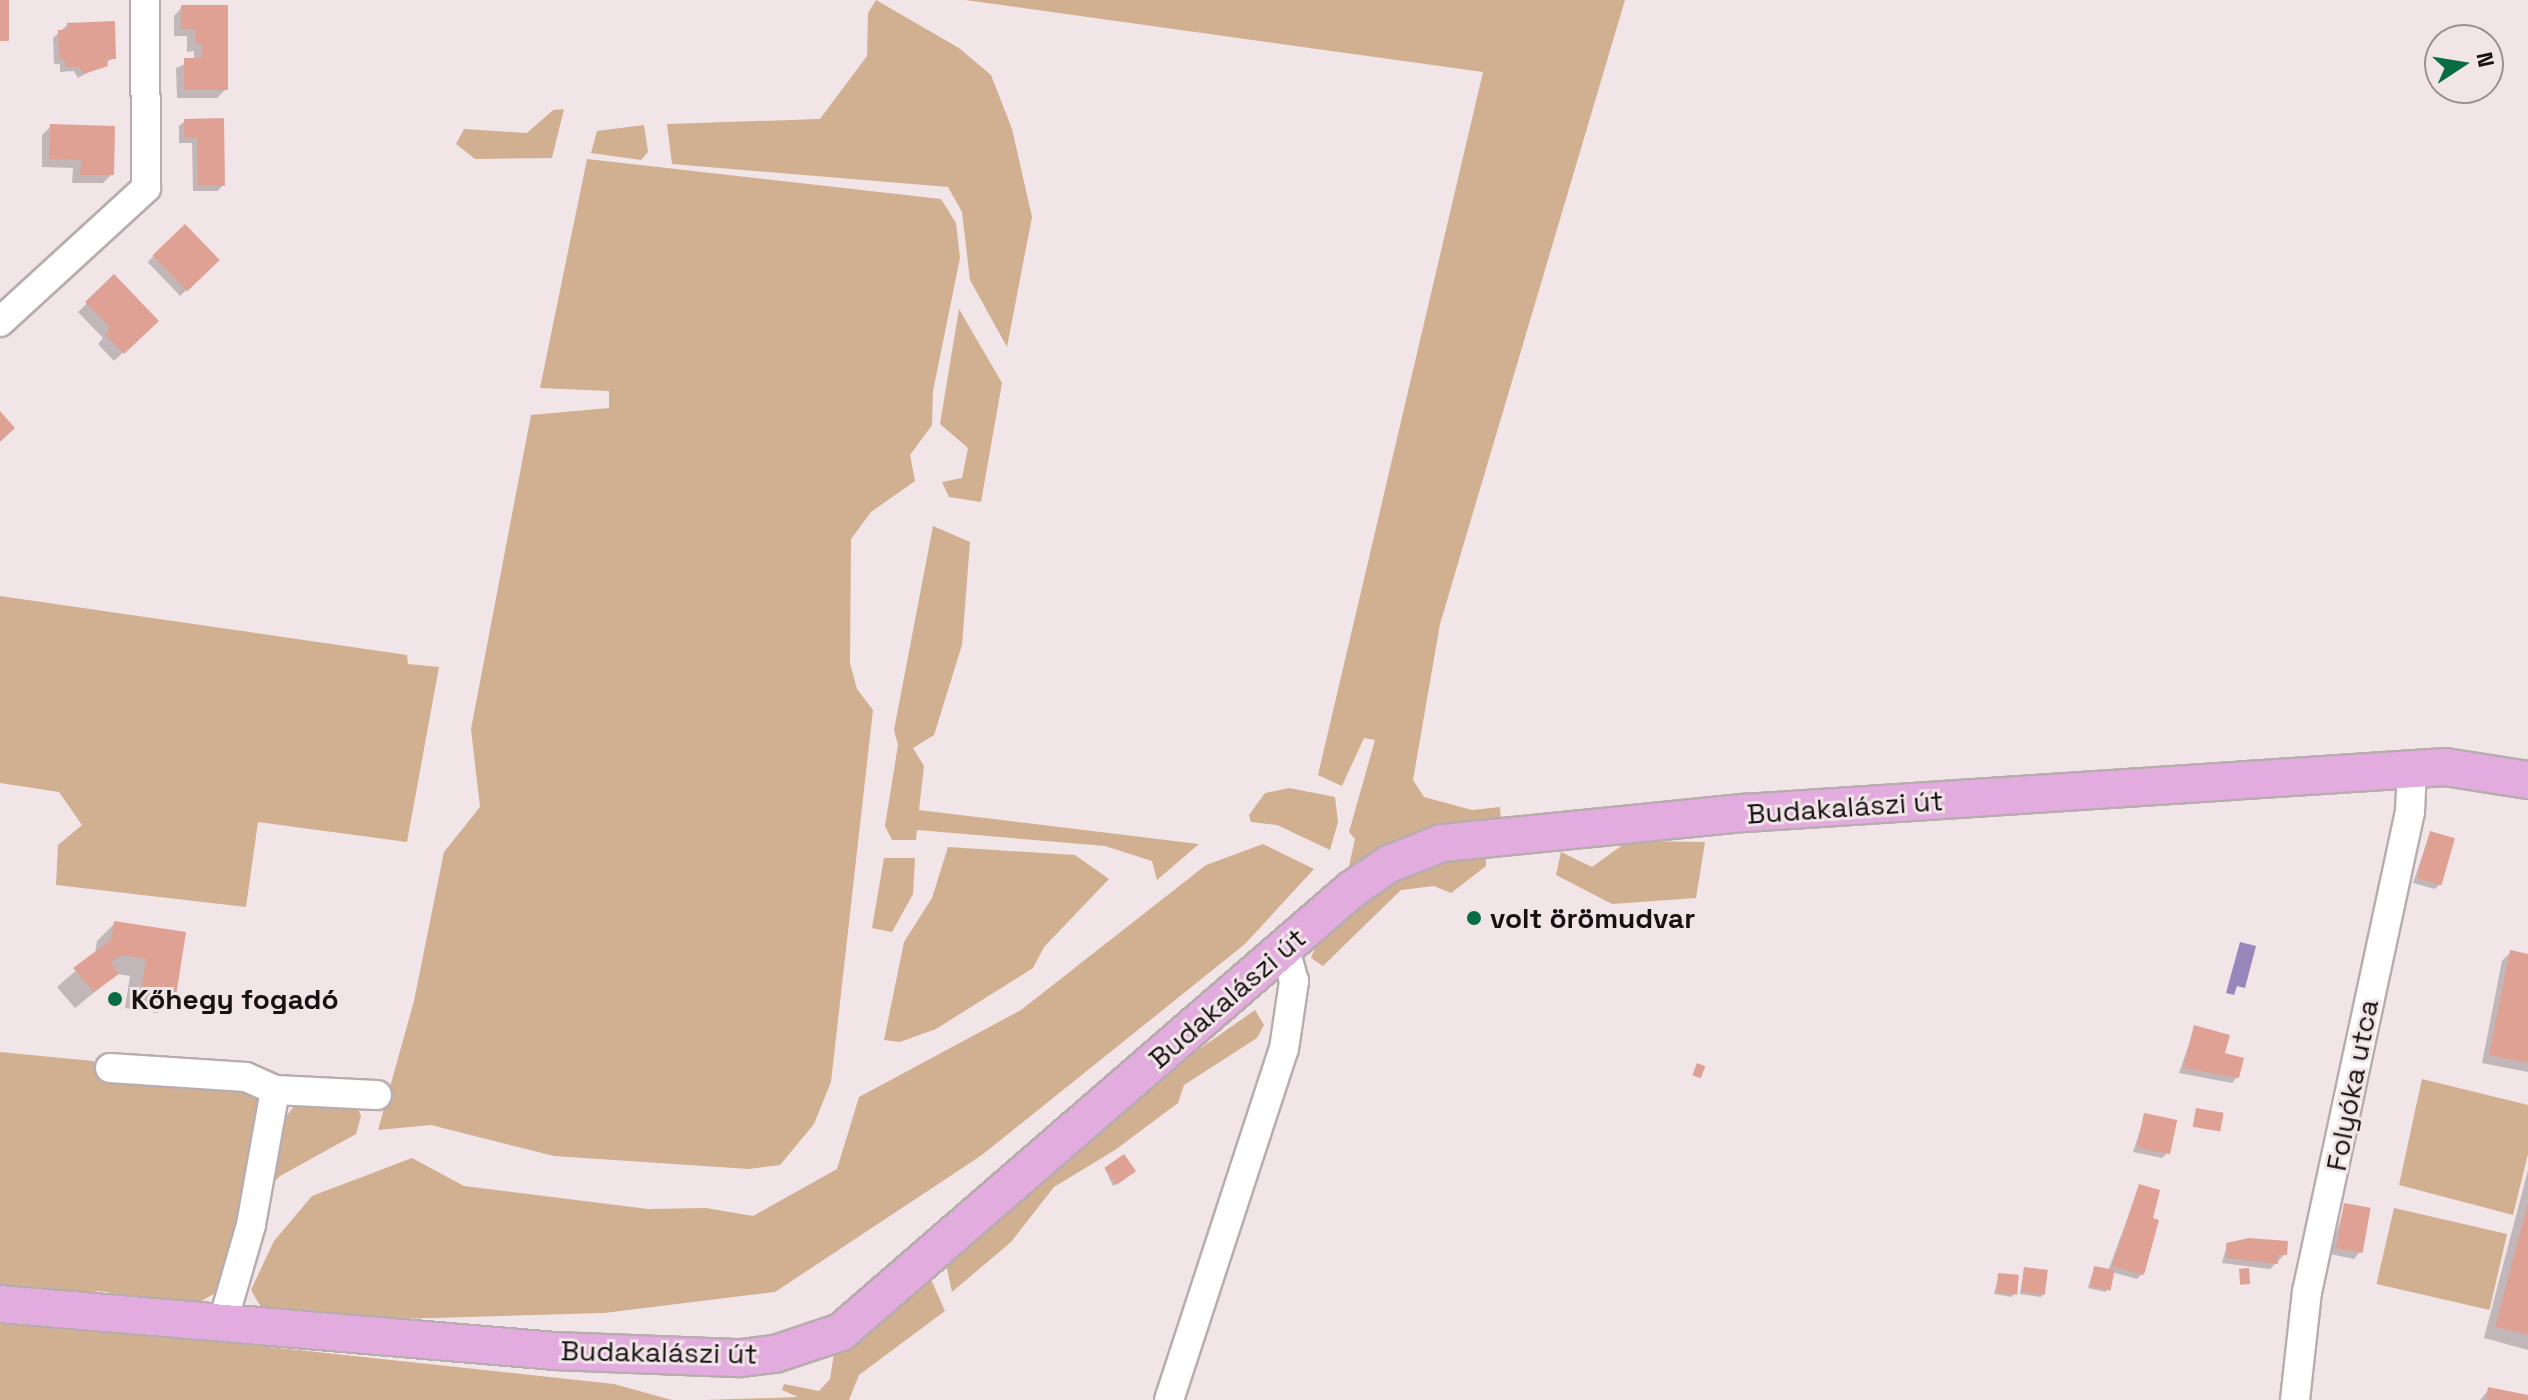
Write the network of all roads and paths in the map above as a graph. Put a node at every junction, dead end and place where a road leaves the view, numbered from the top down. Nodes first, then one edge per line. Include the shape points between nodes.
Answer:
1 (145, 0) edge
2 (0, 322) edge
3 (2412, 770) junction
4 (2528, 780) edge
5 (1284, 947) junction
6 (110, 1068) dead end
7 (275, 1090) junction
8 (377, 1095) dead end
9 (0, 1304) edge
10 (222, 1325) junction
11 (1169, 1400) edge
12 (2295, 1400) edge

1 - 2 street via 146,188
3 - 4 main road, Budakalászi út via 2445,767
3 - 5 main road, Budakalászi út via 1745,813 1442,843 1389,864
3 - 12 street, Folyóka utca via 2410,812 2307,1292
5 - 10 main road, Budakalászi út via 930,1259 841,1332 811,1345 741,1358 555,1351
5 - 11 street via 1294,981 1284,1049
6 - 7 street via 246,1077
7 - 8 street
7 - 10 street via 251,1225
9 - 10 main road, Budakalászi út

